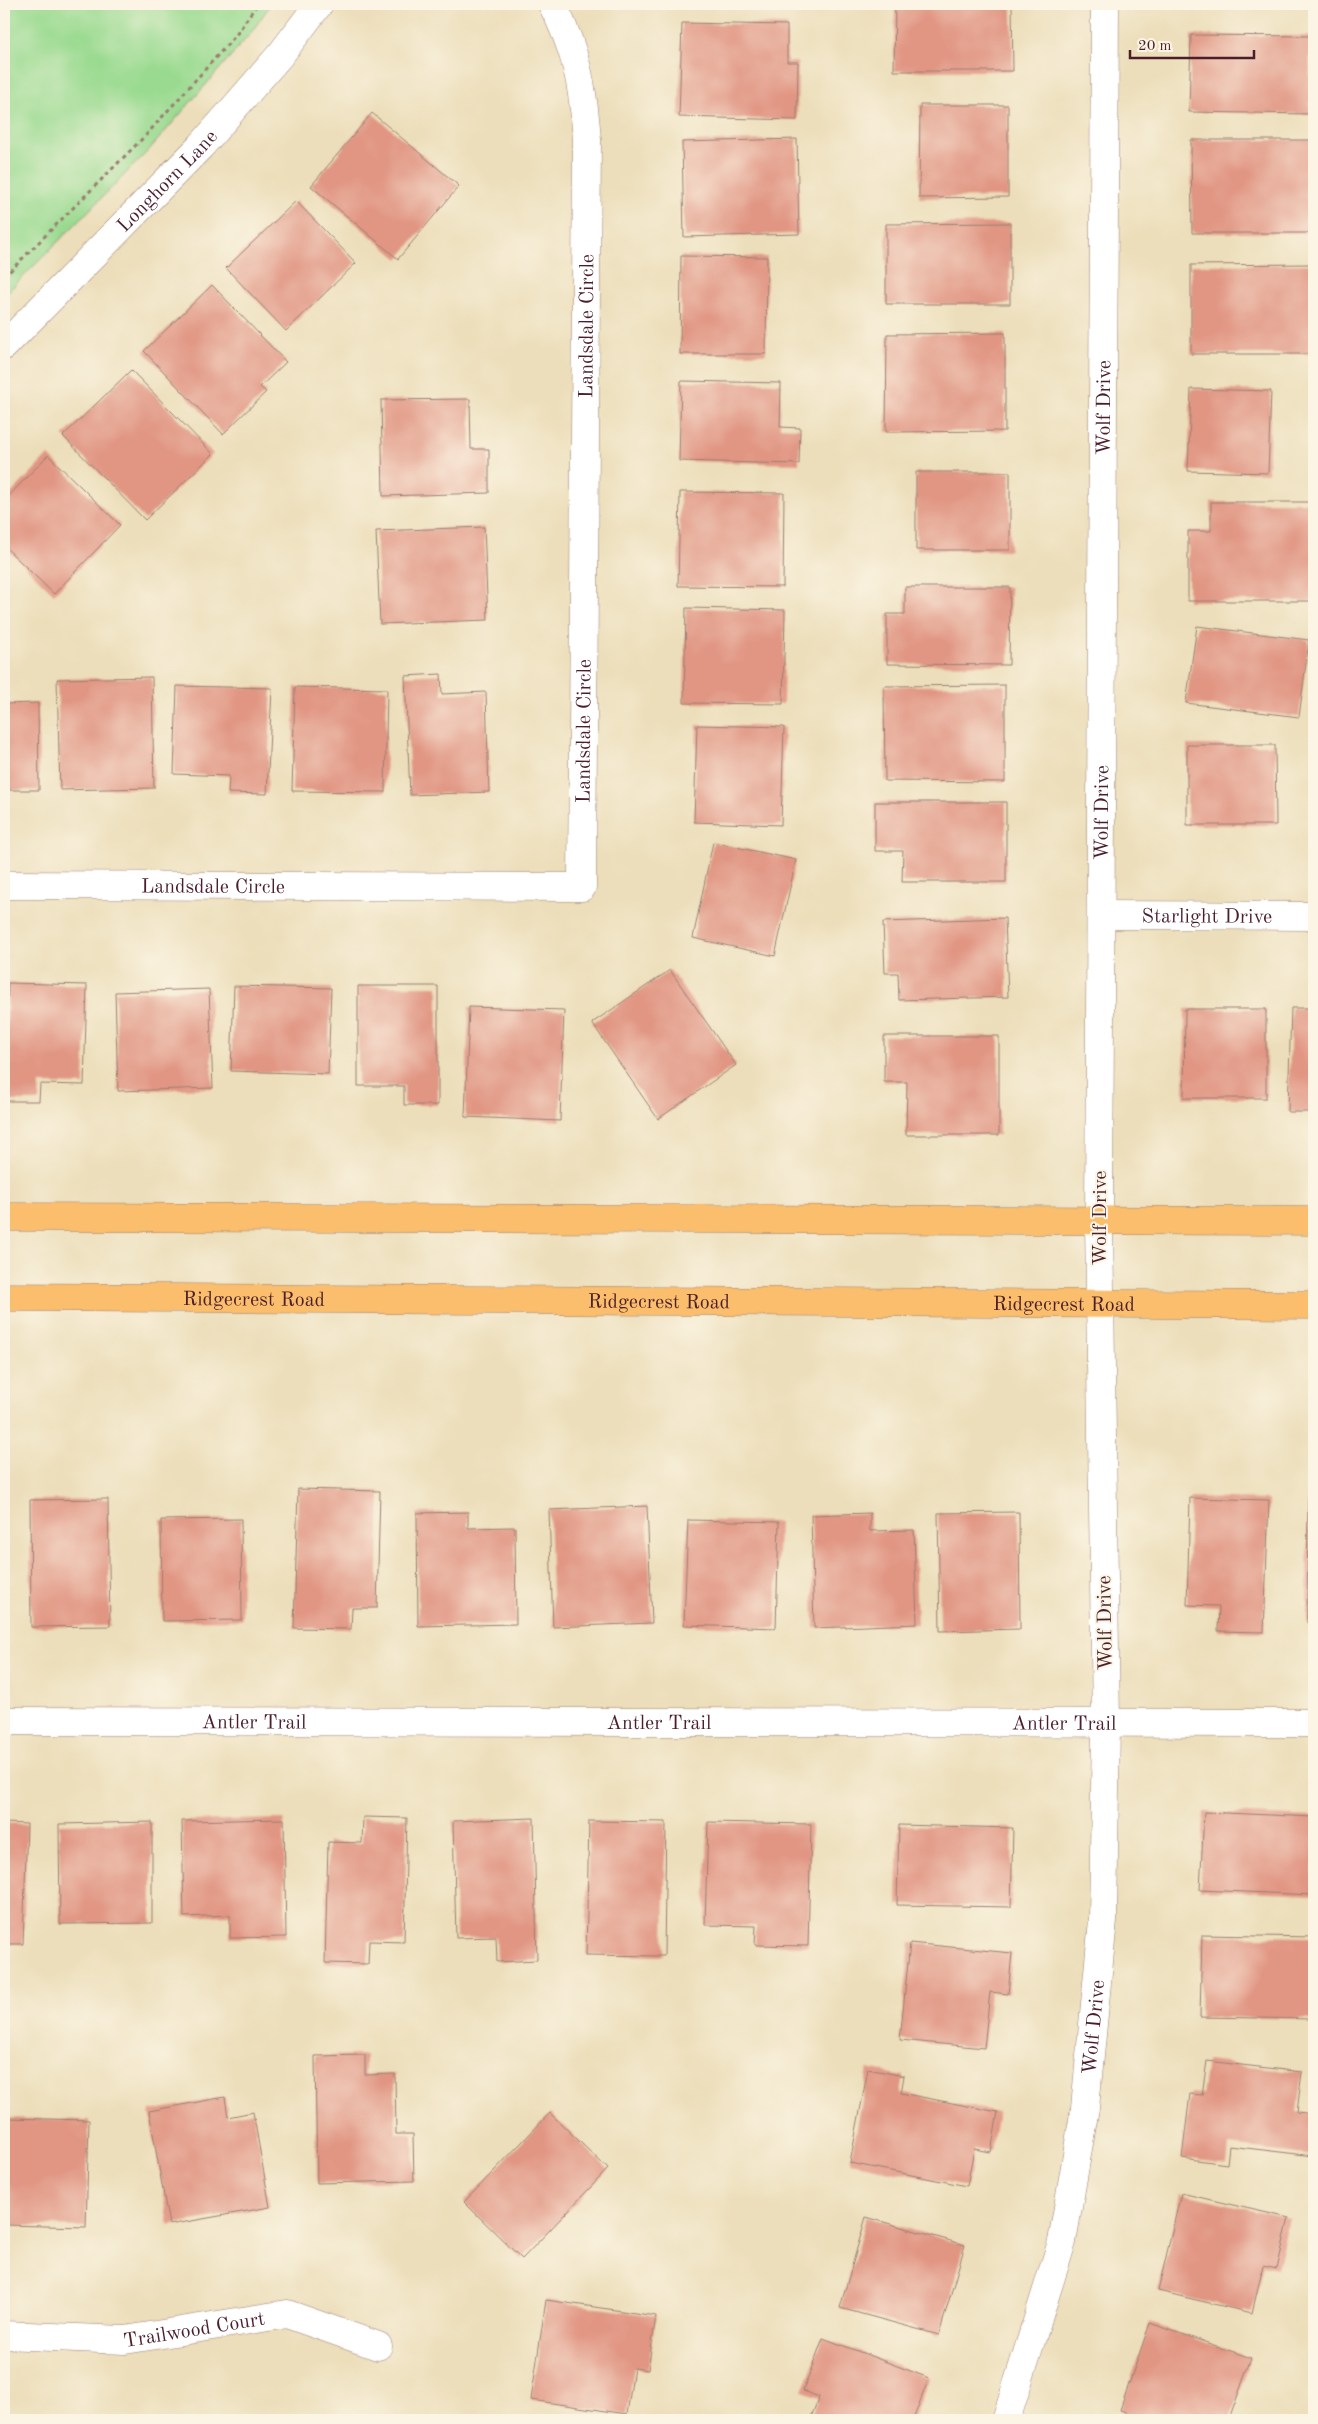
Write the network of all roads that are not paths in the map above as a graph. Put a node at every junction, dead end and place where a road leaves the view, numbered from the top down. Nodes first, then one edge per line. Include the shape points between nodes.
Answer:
1 (319, 4) edge
2 (552, 4) edge
3 (1105, 4) edge
4 (4, 346) edge
5 (4, 885) edge
6 (1100, 915) junction
7 (1314, 916) edge
8 (4, 1218) edge
9 (1099, 1220) junction
10 (1314, 1221) edge
11 (4, 1297) edge
12 (1099, 1304) junction
13 (1314, 1306) edge
14 (4, 1722) edge
15 (1314, 1723) edge
16 (1106, 1724) junction
17 (4, 2335) edge
18 (378, 2346) dead end
19 (1006, 2420) edge

1 - 4 street, Longhorn Lane via 276,61 207,139
2 - 5 street, Landsdale Circle via 576,60 584,98 587,140 582,887
3 - 6 street, Wolf Drive
6 - 7 street, Starlight Drive
6 - 9 street, Wolf Drive
8 - 9 main road
9 - 10 main road
9 - 12 street, Wolf Drive
11 - 12 main road, Ridgecrest Road
12 - 13 main road, Ridgecrest Road
12 - 16 street, Wolf Drive
14 - 16 street, Antler Trail
15 - 16 street, Antler Trail
16 - 19 street, Wolf Drive via 1102,1920 1085,2108 1062,2242
17 - 18 street, Trailwood Court via 125,2340 287,2314

